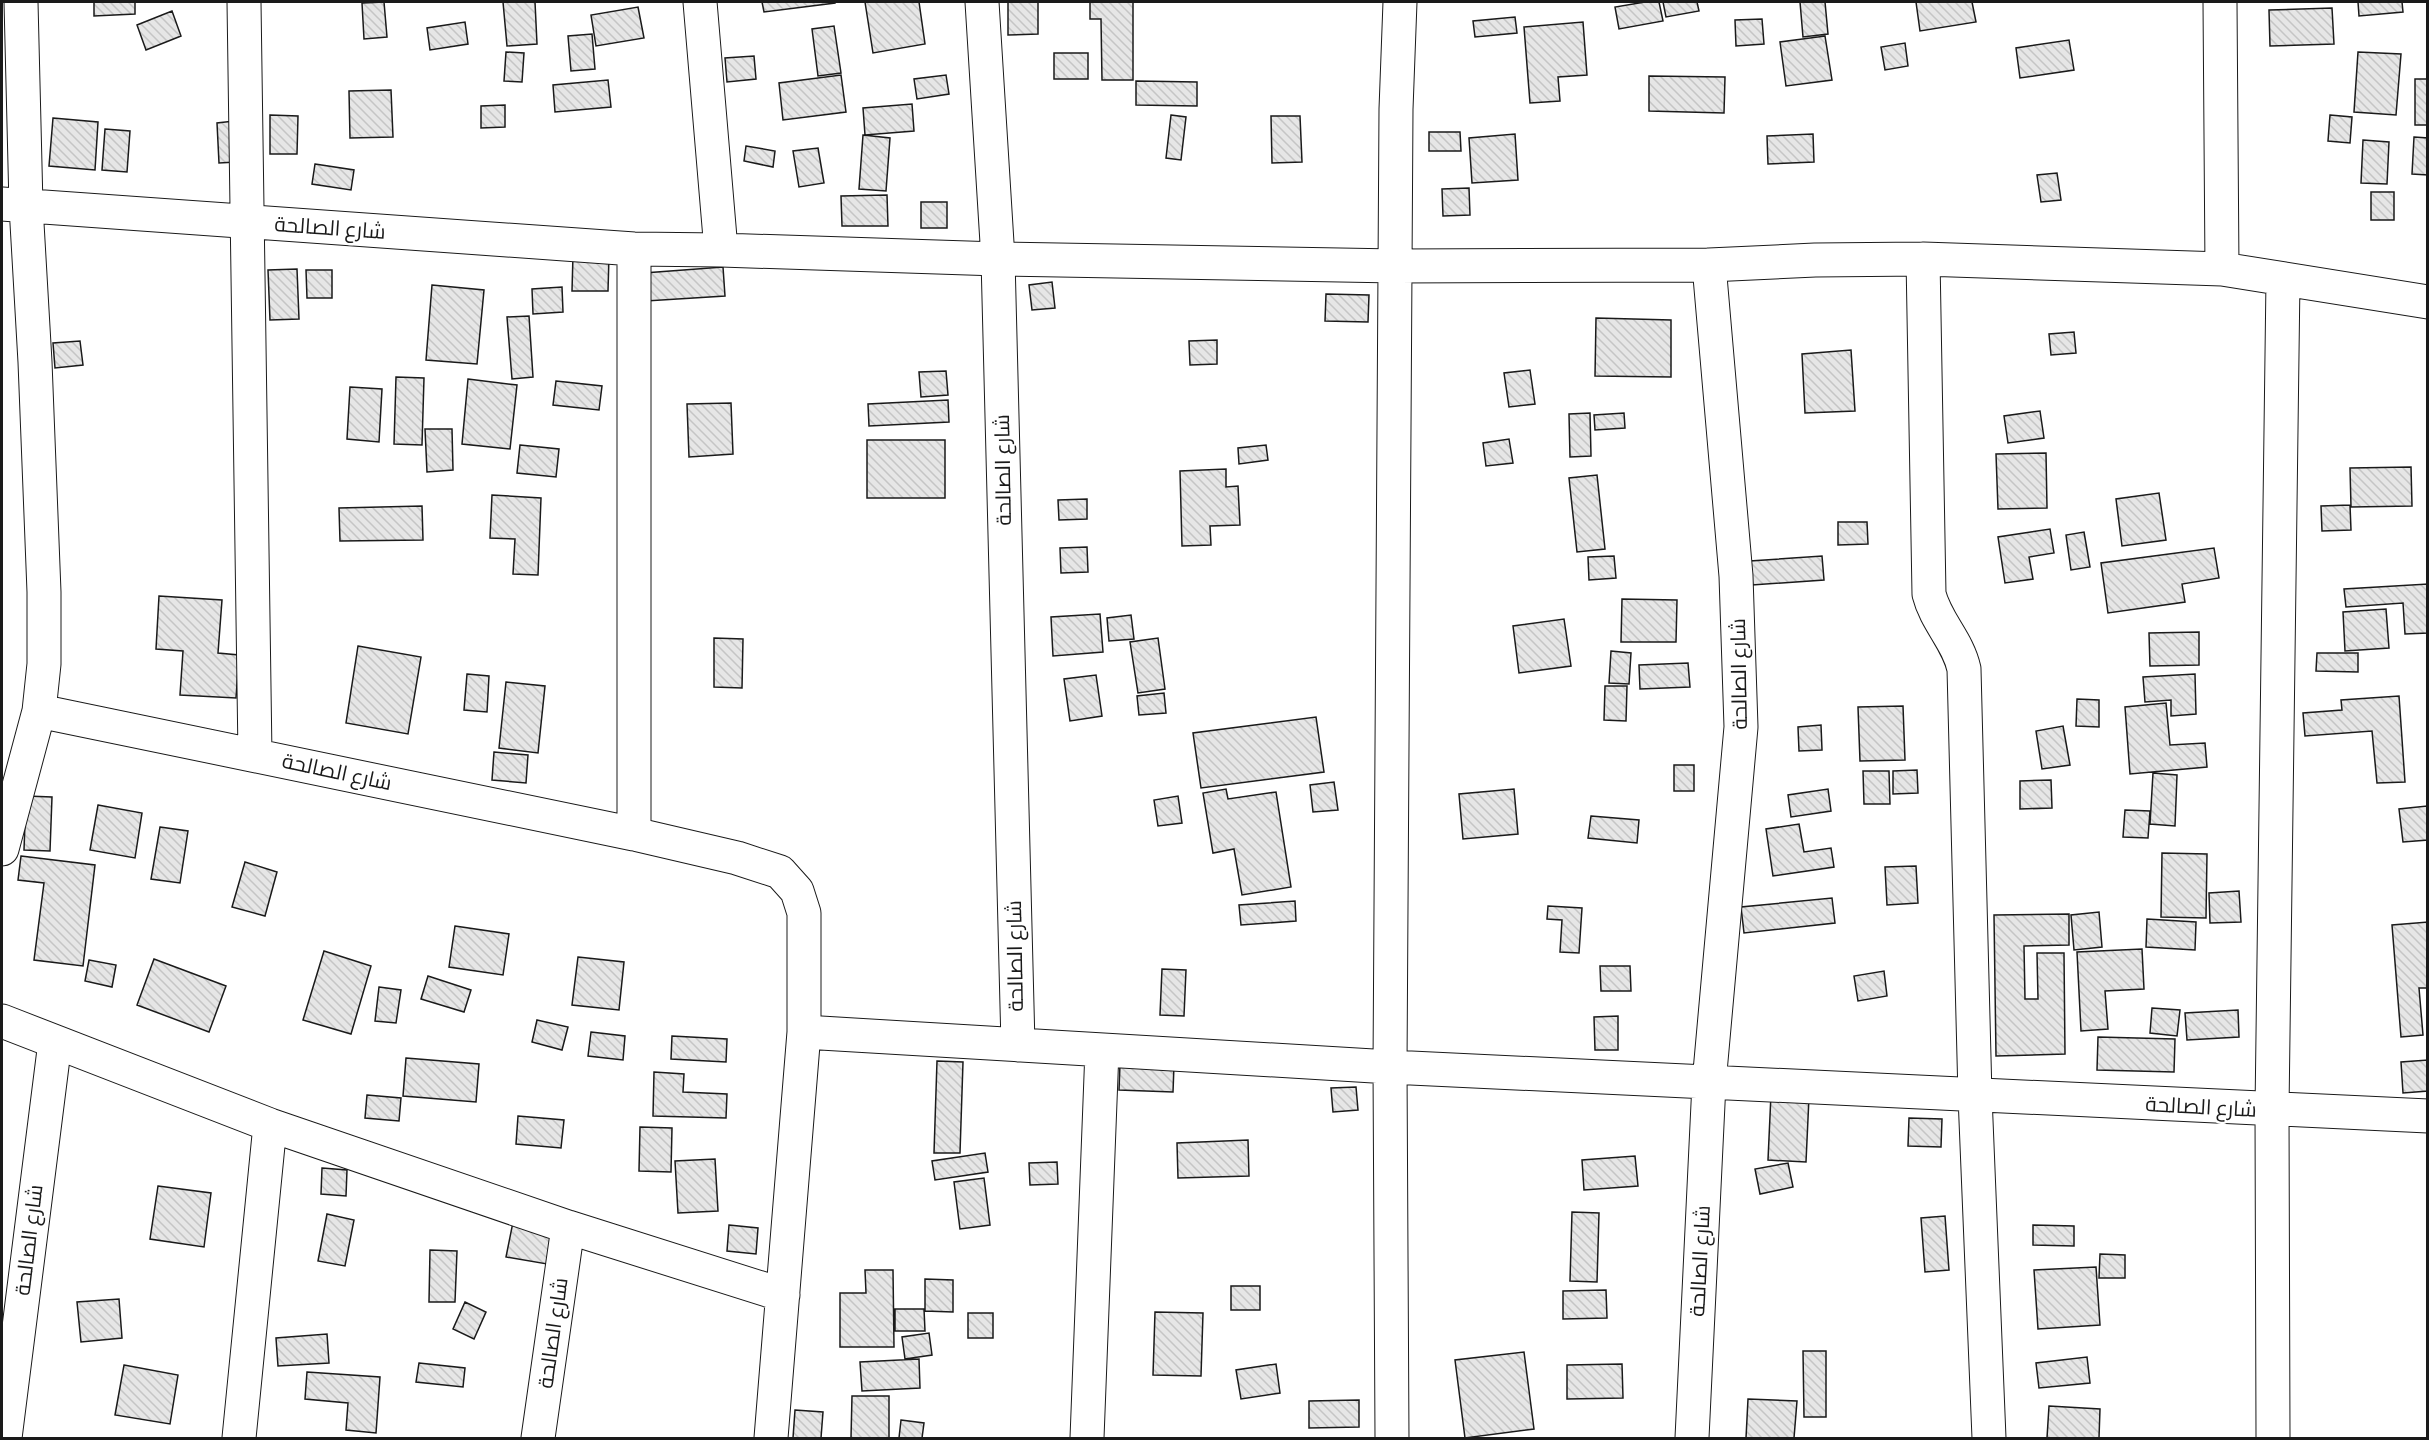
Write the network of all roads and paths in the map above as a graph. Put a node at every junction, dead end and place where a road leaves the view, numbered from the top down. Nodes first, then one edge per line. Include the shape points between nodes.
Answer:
1 (21, 2) edge
2 (244, 2) edge
3 (700, 2) edge
4 (982, 2) edge
5 (1400, 2) edge
6 (2220, 2) edge
7 (14, 205) edge
8 (249, 222) junction
9 (634, 249) junction
10 (721, 250) junction
11 (998, 259) junction
12 (1923, 259) junction
13 (1396, 266) junction
14 (1709, 266) junction
15 (2222, 269) junction
16 (2283, 279) junction
17 (2427, 302) edge
18 (39, 711) junction
19 (255, 755) junction
20 (634, 834) junction
21 (2, 849) edge
22 (2, 1021) edge
23 (804, 1032) junction
24 (55, 1042) junction
25 (1018, 1045) junction
26 (1102, 1050) junction
27 (1390, 1067) junction
28 (1709, 1083) junction
29 (1975, 1096) junction
30 (2272, 1110) junction
31 (2427, 1116) edge
32 (270, 1125) junction
33 (568, 1227) junction
34 (783, 1295) junction
35 (5, 1438) edge
36 (239, 1438) edge
37 (538, 1438) edge
38 (771, 1438) edge
39 (1087, 1438) edge
40 (1392, 1438) edge
41 (1692, 1438) edge
42 (1989, 1438) edge
43 (2273, 1438) edge

1 - 7 street
2 - 8 street
3 - 10 street
4 - 11 street
5 - 13 street
6 - 15 street
7 - 8 street, شارع الصالحة
7 - 18 street via 35,362 44,592 44,664
8 - 9 street, شارع الصالحة
8 - 19 street
9 - 10 street, شارع الصالحة
9 - 20 street
10 - 11 street, شارع الصالحة
11 - 13 street
11 - 25 street, شارع الصالحة
12 - 14 street
12 - 15 street
12 - 29 street via 1929,594 1933,611 1961,654 1965,669
13 - 14 street
13 - 27 street
14 - 28 street, شارع الصالحة via 1737,576 1741,727
15 - 16 street
16 - 17 street
16 - 30 street
18 - 19 street, شارع الصالحة
18 - 21 street
19 - 20 street, شارع الصالحة
20 - 23 street, شارع الصالحة via 780,872 797,891 804,913
22 - 24 street
23 - 25 street, شارع الصالحة
23 - 34 street, شارع الصالحة
24 - 32 street
24 - 35 street, شارع الصالحة
25 - 26 street, شارع الصالحة
26 - 27 street, شارع الصالحة
26 - 39 street
27 - 28 street, شارع الصالحة
27 - 40 street
28 - 29 street, شارع الصالحة
28 - 41 street, شارع الصالحة
29 - 30 street, شارع الصالحة
29 - 42 street
30 - 31 street, شارع الصالحة
30 - 43 street
32 - 33 street
32 - 36 street
33 - 34 street
33 - 37 street, شارع الصالحة
34 - 38 street, شارع الصالحة

